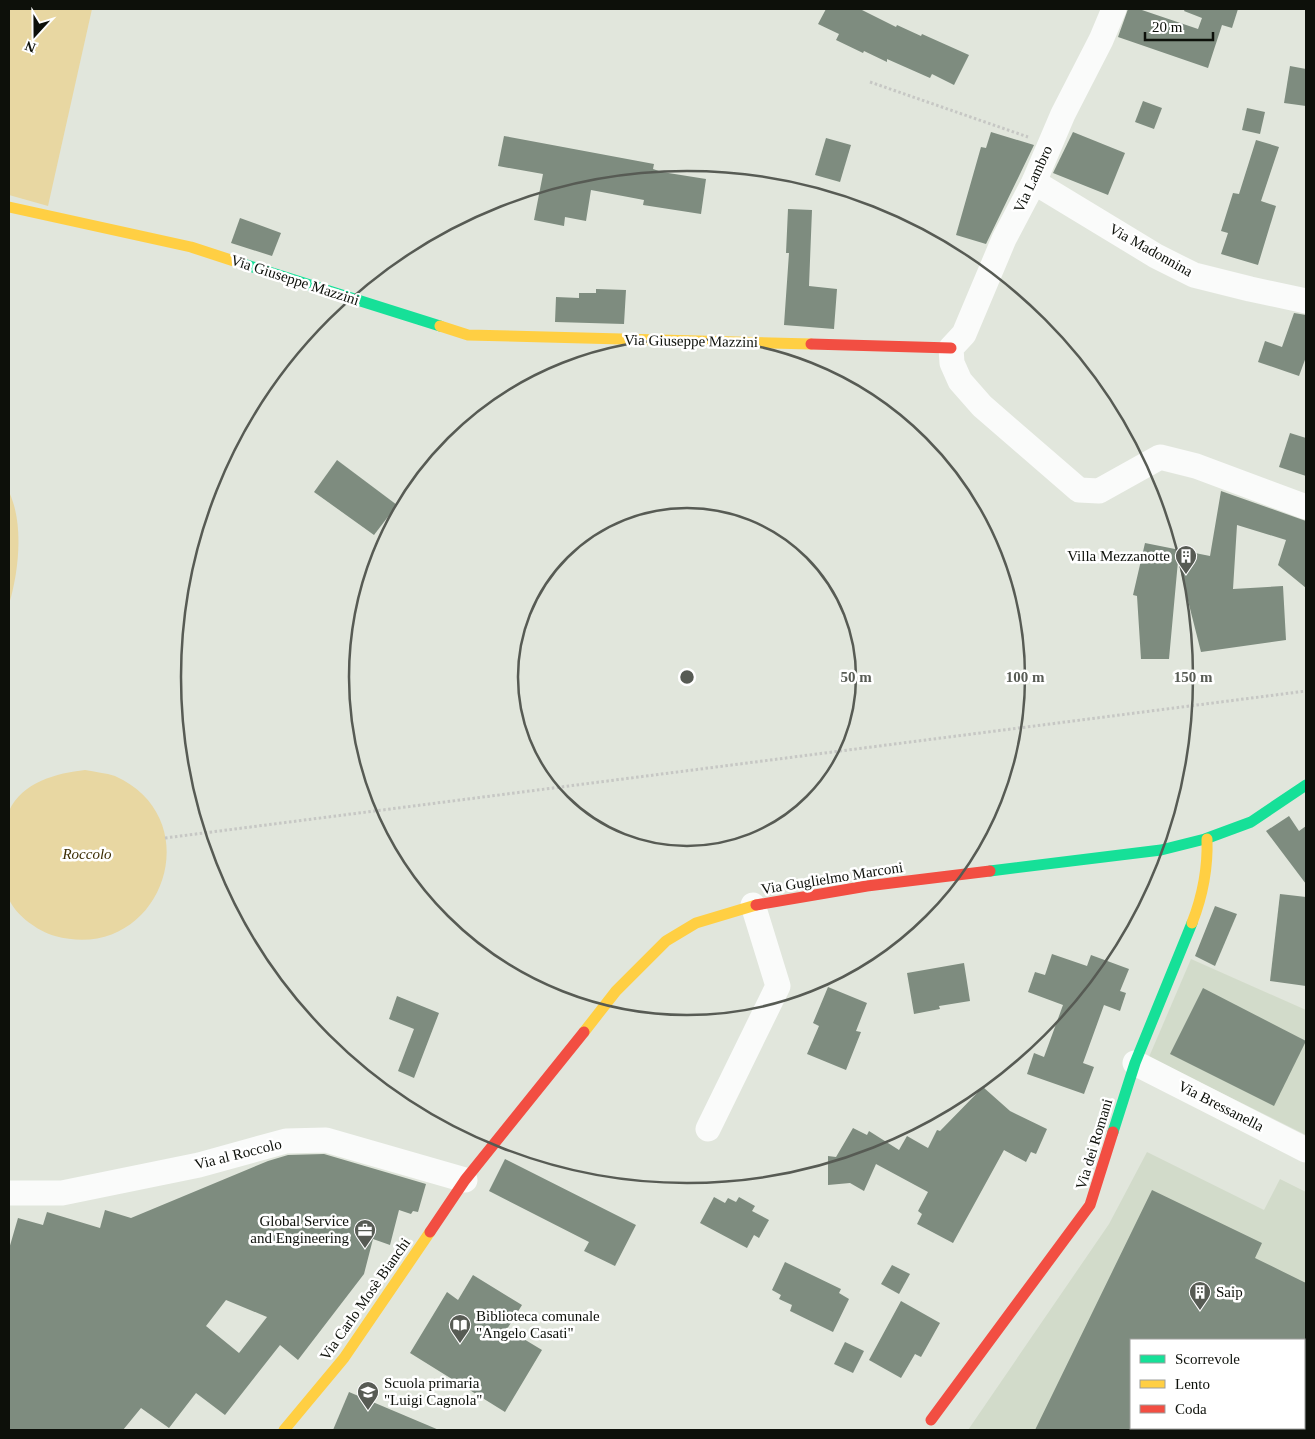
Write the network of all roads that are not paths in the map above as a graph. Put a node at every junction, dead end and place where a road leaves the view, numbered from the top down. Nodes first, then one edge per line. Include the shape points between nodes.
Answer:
1 (1114, 9) edge
2 (1034, 182) junction
3 (9, 207) edge
4 (1306, 301) edge
5 (951, 348) junction
6 (1306, 507) edge
7 (1306, 785) edge
8 (1207, 839) junction
9 (753, 905) junction
10 (1135, 1063) junction
11 (708, 1129) dead end
12 (1306, 1150) edge
13 (465, 1180) junction
14 (9, 1193) edge
15 (931, 1420) dead end
16 (284, 1430) edge

1 - 2 street, Via Lambro
2 - 4 street, Via Madonnina via 1156,256 1194,275
2 - 5 street, Via Lambro via 1004,238 964,334
3 - 5 street, Via Giuseppe Mazzini via 191,246 468,335
5 - 6 street via 952,363 960,381 982,406 1079,490 1099,491 1160,457 1196,466
7 - 8 street, Via Guglielmo Marconi via 1269,812 1232,831
8 - 9 street, Via Guglielmo Marconi via 1160,850 867,886
8 - 10 street, Via dei Romani via 1208,862 1200,902
9 - 11 street via 778,986
9 - 13 street, Via Guglielmo Marconi via 696,923 666,941 616,991
10 - 12 street, Via Bressanella
10 - 15 street, Via dei Romani via 1090,1205
13 - 14 street, Via al Roccolo via 326,1140 286,1141 199,1165 62,1193
13 - 16 street, Via Carlo Mosè Bianchi via 344,1358

